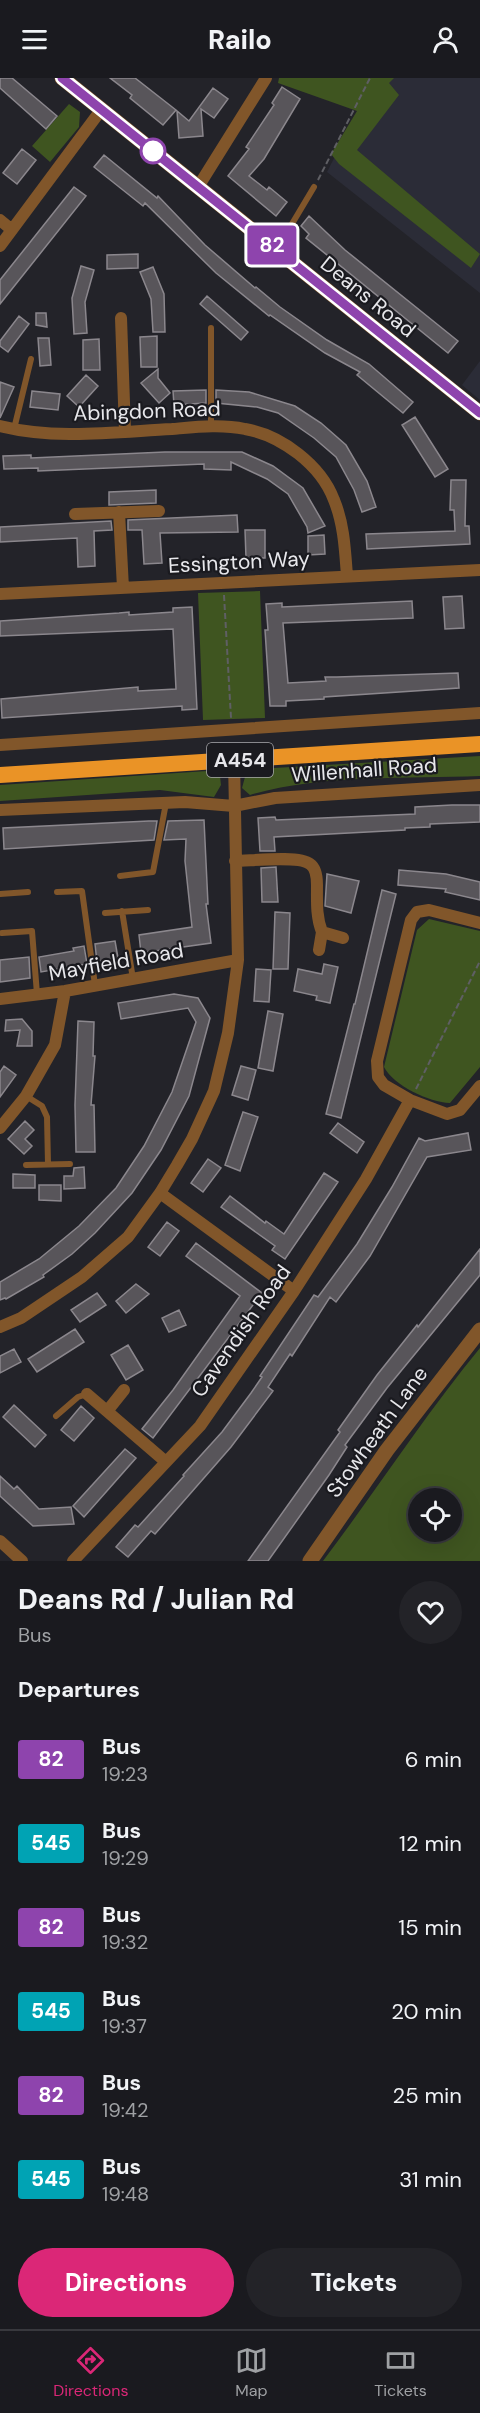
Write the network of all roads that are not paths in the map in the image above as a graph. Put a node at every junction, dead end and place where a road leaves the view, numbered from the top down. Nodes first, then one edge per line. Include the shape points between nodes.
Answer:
1 (62, 78) edge
2 (266, 78) edge
3 (101, 110) junction
4 (198, 187) junction
5 (314, 187) road end
6 (0, 220) edge
7 (12, 230) junction
8 (0, 246) edge
9 (277, 249) junction
10 (121, 318) dead end
11 (211, 328) dead end
12 (31, 359) dead end
13 (480, 413) edge
14 (0, 426) edge
15 (212, 426) junction
16 (14, 429) junction
17 (125, 431) junction
18 (159, 511) dead end
19 (119, 512) junction
20 (75, 513) dead end
21 (480, 570) edge
22 (347, 576) junction
23 (123, 588) junction
24 (0, 594) edge
25 (480, 713) edge
26 (480, 744) edge
27 (0, 746) edge
28 (234, 760) junction
29 (0, 775) edge
30 (480, 785) edge
31 (166, 803) junction
32 (234, 806) junction
33 (0, 810) edge
34 (235, 861) junction
35 (120, 876) dead end
36 (28, 892) dead end
37 (57, 892) dead end
38 (0, 894) edge
39 (148, 910) dead end
40 (122, 911) junction
41 (105, 913) dead end
42 (480, 923) edge
43 (322, 932) junction
44 (2, 933) dead end
45 (343, 938) dead end
46 (318, 950) dead end
47 (238, 960) junction
48 (133, 979) junction
49 (95, 986) junction
50 (65, 991) junction
51 (38, 995) junction
52 (0, 999) edge
53 (480, 1086) edge
54 (26, 1096) junction
55 (410, 1100) junction
56 (0, 1128) edge
57 (48, 1164) junction
58 (70, 1164) dead end
59 (26, 1165) dead end
60 (160, 1193) junction
61 (294, 1291) junction
62 (0, 1327) edge
63 (480, 1330) edge
64 (124, 1390) dead end
65 (87, 1394) joint
66 (108, 1410) junction
67 (56, 1416) dead end
68 (166, 1462) junction
69 (0, 1541) edge
70 (22, 1561) edge
71 (73, 1561) edge
72 (310, 1561) edge

1 - 3 street, Deans Road
2 - 4 street
3 - 4 street, Deans Road
3 - 7 street
4 - 9 street, Deans Road
5 - 9 lane
6 - 7 street
7 - 8 street
9 - 13 street, Deans Road
10 - 17 street
11 - 15 lane
12 - 16 lane
14 - 16 street, Abingdon Road
15 - 17 street, Abingdon Road
15 - 22 street, Abingdon Road via 246,429 269,437 290,449 318,474 339,513
16 - 17 street, Abingdon Road via 52,434
18 - 19 street
19 - 20 street
19 - 23 street
21 - 22 street, Essington Way
22 - 23 street, Essington Way
23 - 24 street, Essington Way
25 - 27 street
26 - 28 highway, Willenhall Road / A454
28 - 29 highway, Willenhall Road / A454
28 - 32 street
30 - 32 street, Willenhall Road via 275,798
31 - 32 street, Willenhall Road
31 - 33 street, Willenhall Road
31 - 35 lane via 153,872
32 - 34 street
34 - 43 street via 309,863 317,881 317,914
34 - 47 street
36 - 38 lane
37 - 49 lane via 82,891
39 - 40 lane
40 - 41 lane
40 - 48 lane
42 - 55 street via 429,910 417,912 411,920 377,1061 378,1077 384,1085
43 - 45 street
43 - 46 street
44 - 51 lane via 32,931
47 - 48 street, Mayfield Road
47 - 60 street via 228,1033 214,1091 192,1139
48 - 49 street, Mayfield Road
49 - 50 street, Mayfield Road
50 - 51 street, Mayfield Road
50 - 54 street via 55,1045
51 - 52 street, Mayfield Road
53 - 55 street via 460,1110 447,1114
54 - 56 street
54 - 57 lane via 42,1106 47,1117
55 - 61 street, Cavendish Road via 366,1179
57 - 58 lane
57 - 59 lane
60 - 61 street
60 - 62 street via 128,1237 82,1277 21,1318
61 - 68 street, Cavendish Road via 200,1426
63 - 72 street, Stowheath Lane via 387,1450
64 - 66 street
65 - 66 street
65 - 67 lane
66 - 68 street
68 - 71 street, Cavendish Road
69 - 70 street

